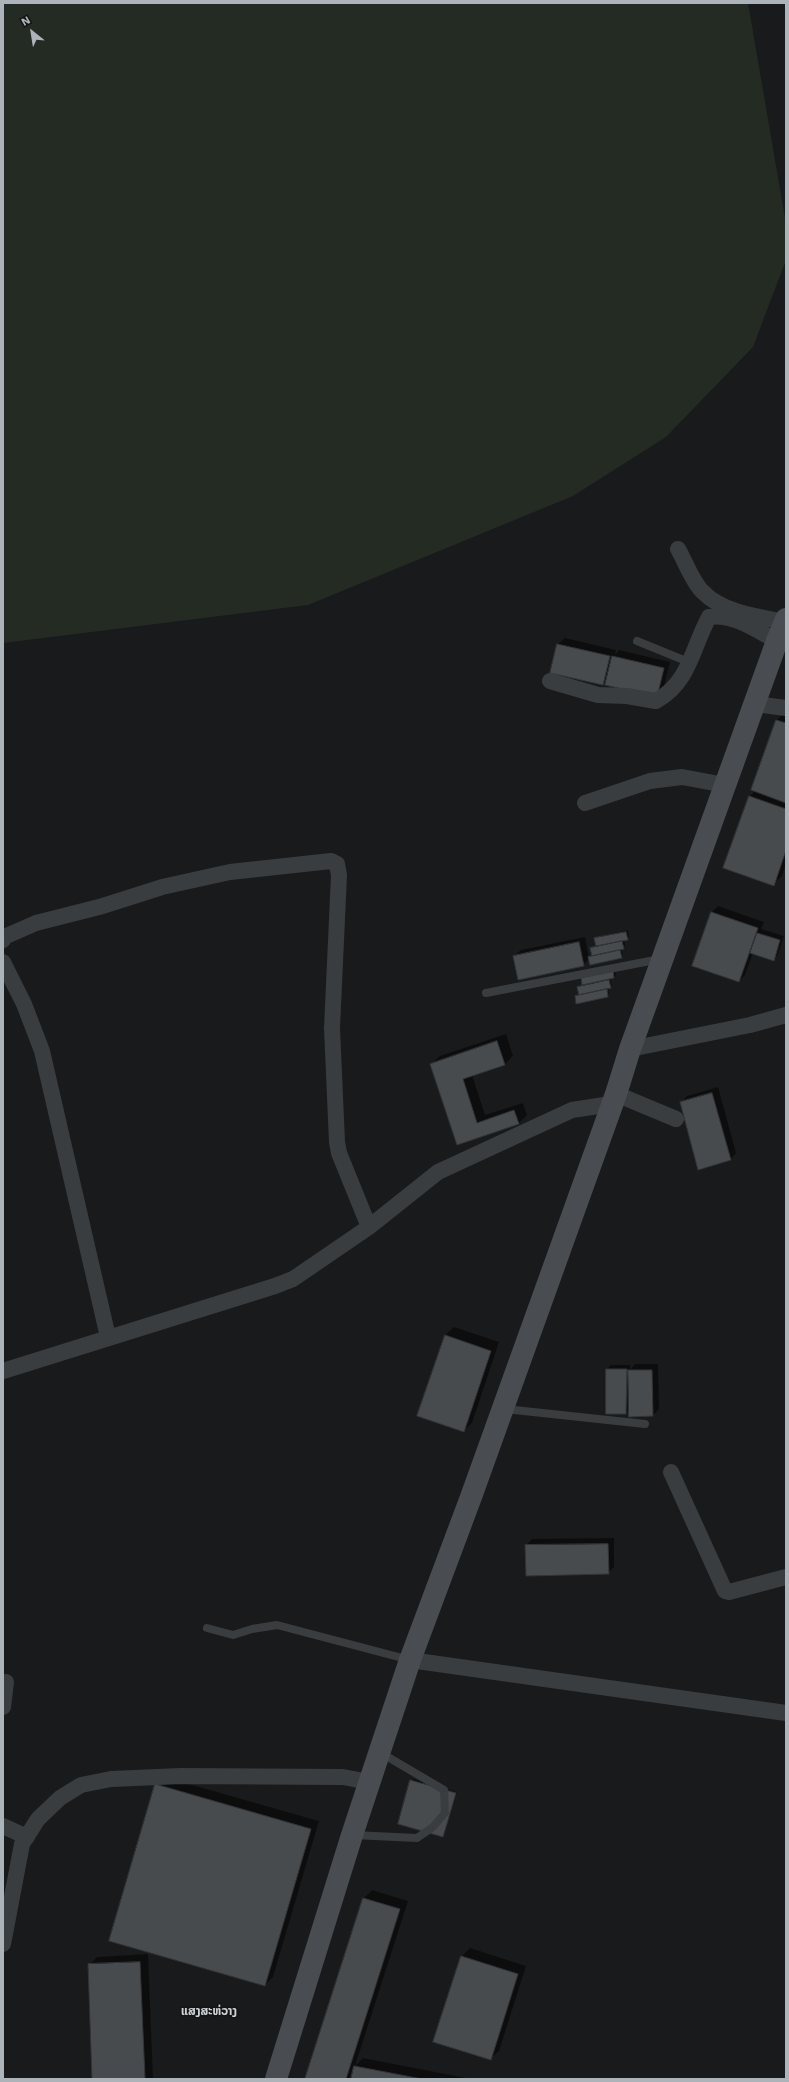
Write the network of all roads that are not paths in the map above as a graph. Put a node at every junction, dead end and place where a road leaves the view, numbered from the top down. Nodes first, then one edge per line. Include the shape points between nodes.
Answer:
1 (678, 549) dead end
2 (783, 626) edge
3 (637, 641) dead end
4 (691, 663) junction
5 (550, 681) dead end
6 (755, 704) junction
7 (786, 708) edge
8 (725, 785) junction
9 (585, 803) dead end
10 (3, 940) edge
11 (662, 958) junction
12 (3, 962) edge
13 (486, 993) dead end
14 (786, 1015) edge
15 (630, 1049) junction
16 (614, 1099) junction
17 (676, 1119) dead end
18 (369, 1228) junction
19 (108, 1337) junction
20 (3, 1371) edge
21 (502, 1409) junction
22 (645, 1424) dead end
23 (671, 1472) dead end
24 (786, 1578) edge
25 (207, 1628) dead end
26 (410, 1660) junction
27 (6, 1682) dead end
28 (3, 1707) edge
29 (786, 1713) edge
30 (379, 1752) junction
31 (369, 1782) junction
32 (3, 1826) edge
33 (352, 1836) junction
34 (27, 1837) junction
35 (4, 1937) edge
36 (276, 2079) edge

1 - 2 street via 702,592 717,603
2 - 4 street via 708,617
2 - 6 street
3 - 4 lane
4 - 5 street via 679,681 656,701 627,696 598,696
6 - 7 street
6 - 8 street
8 - 9 street via 682,777 650,781
8 - 11 street
10 - 18 street via 4,937 36,923 169,885 230,872 331,861 337,864 339,875 332,1028 337,1142
11 - 13 lane
11 - 15 street
12 - 19 street via 24,1004 42,1051
14 - 15 street via 750,1025
15 - 16 street
16 - 17 street
16 - 18 street via 572,1110 438,1172
16 - 21 street
18 - 19 street via 288,1281
19 - 20 street
21 - 22 lane
21 - 26 street
23 - 24 street via 725,1591
25 - 26 lane via 233,1635 277,1625
26 - 29 street
26 - 30 street
27 - 28 street
30 - 31 street
30 - 33 lane via 444,1790 446,1813 417,1838
31 - 33 street
31 - 34 street via 343,1777 111,1778 81,1785 60,1798 38,1819
32 - 34 street
33 - 36 street
34 - 35 street via 22,1844

